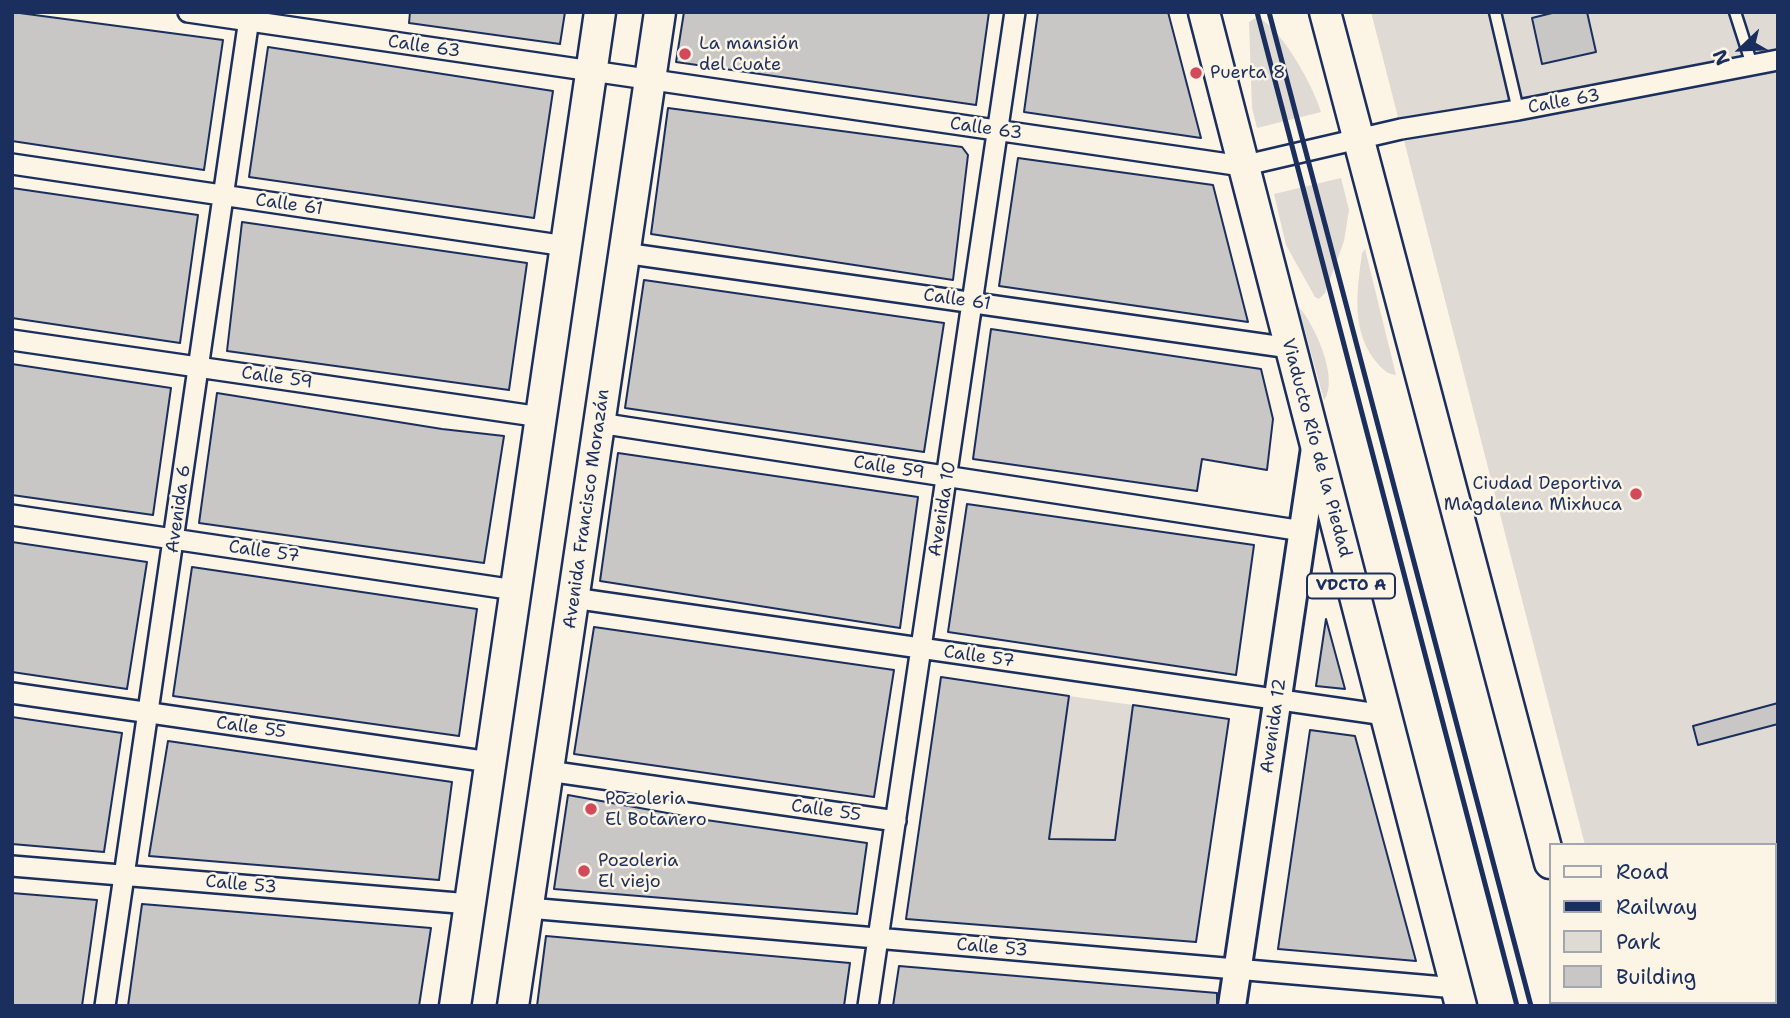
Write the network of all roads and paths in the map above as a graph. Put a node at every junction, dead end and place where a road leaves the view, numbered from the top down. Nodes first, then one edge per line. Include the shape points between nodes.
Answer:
1 (188, 12) edge
2 (600, 12) edge
3 (660, 12) edge
4 (1016, 12) edge
5 (1203, 12) edge
6 (1325, 12) edge
7 (1495, 12) edge
8 (1735, 12) edge
9 (249, 17) edge
10 (1778, 60) edge
11 (1752, 65) junction
12 (591, 71) junction
13 (650, 80) junction
14 (1518, 110) junction
15 (998, 131) junction
16 (1359, 139) junction
17 (12, 164) edge
18 (1242, 166) junction
19 (224, 196) junction
20 (566, 246) junction
21 (624, 253) junction
22 (974, 303) junction
23 (12, 340) edge
24 (1290, 348) junction
25 (200, 367) junction
26 (541, 417) junction
27 (599, 424) junction
28 (1315, 446) junction
29 (948, 477) junction
30 (12, 515) edge
31 (1303, 531) junction
32 (174, 539) junction
33 (516, 590) junction
34 (573, 598) junction
35 (922, 649) junction
36 (12, 694) edge
37 (1278, 699) junction
38 (148, 713) junction
39 (1385, 715) junction
40 (490, 762) junction
41 (548, 771) junction
42 (896, 821) junction
43 (1548, 855) edge
44 (12, 866) edge
45 (125, 875) junction
46 (470, 904) junction
47 (527, 908) junction
48 (878, 938) junction
49 (1238, 969) junction
50 (1458, 997) edge
51 (105, 1006) edge
52 (455, 1006) edge
53 (513, 1006) edge
54 (868, 1006) edge
55 (1233, 1006) edge

1 - 9 street, Calle 63
2 - 12 main road
3 - 13 main road, Avenida Francisco Morazán
4 - 15 street, Avenida 10
5 - 18 main road, Viaducto Río de la Piedad / VDCTO A
6 - 16 main road
7 - 14 lane
8 - 11 lane
9 - 12 street, Calle 63
9 - 19 street, Avenida 6
10 - 11 street, Calle 63
11 - 14 street, Calle 63
12 - 13 street, Calle 63
12 - 20 main road
13 - 15 street, Calle 63
13 - 21 main road, Avenida Francisco Morazán
14 - 16 street, Calle 63
15 - 18 street, Calle 63
15 - 22 street, Avenida 10
16 - 18 street, Calle 63
16 - 43 main road
17 - 19 street, Calle 61
18 - 24 main road, Viaducto Río de la Piedad / VDCTO A
19 - 20 street, Calle 61
19 - 25 street, Avenida 6
20 - 26 main road
21 - 22 street, Calle 61
21 - 27 main road, Avenida Francisco Morazán
22 - 24 street, Calle 61
22 - 29 street, Avenida 10
23 - 25 street, Calle 59
24 - 28 main road, Viaducto Río de la Piedad / VDCTO A
25 - 26 street, Calle 59
25 - 32 street, Avenida 6
26 - 33 main road
27 - 29 street, Calle 59
27 - 34 main road, Avenida Francisco Morazán
28 - 31 street, Avenida 12
28 - 39 main road, Viaducto Río de la Piedad / VDCTO A
29 - 31 street, Calle 59
29 - 35 street, Avenida 10
30 - 32 street, Calle 57
31 - 37 street, Avenida 12
32 - 33 street, Calle 57
32 - 38 street, Avenida 6
33 - 40 main road
34 - 35 street, Calle 57
34 - 41 main road, Avenida Francisco Morazán
35 - 37 street, Calle 57
35 - 42 street, Avenida 10
36 - 38 street, Calle 55
37 - 39 street, Calle 57
37 - 49 street, Avenida 12
38 - 40 street, Calle 55
38 - 45 street, Avenida 6
39 - 50 main road, Viaducto Río de la Piedad / VDCTO A
40 - 46 main road
41 - 42 street, Calle 55
41 - 47 main road, Avenida Francisco Morazán
42 - 48 street, Avenida 10
44 - 45 street, Calle 53
45 - 46 street, Calle 53
45 - 51 street, Avenida 6
46 - 52 main road
47 - 48 street, Calle 53
47 - 53 main road, Avenida Francisco Morazán
48 - 49 street, Calle 53
48 - 54 street, Avenida 10
49 - 50 street, Calle 53
49 - 55 street, Avenida 12

